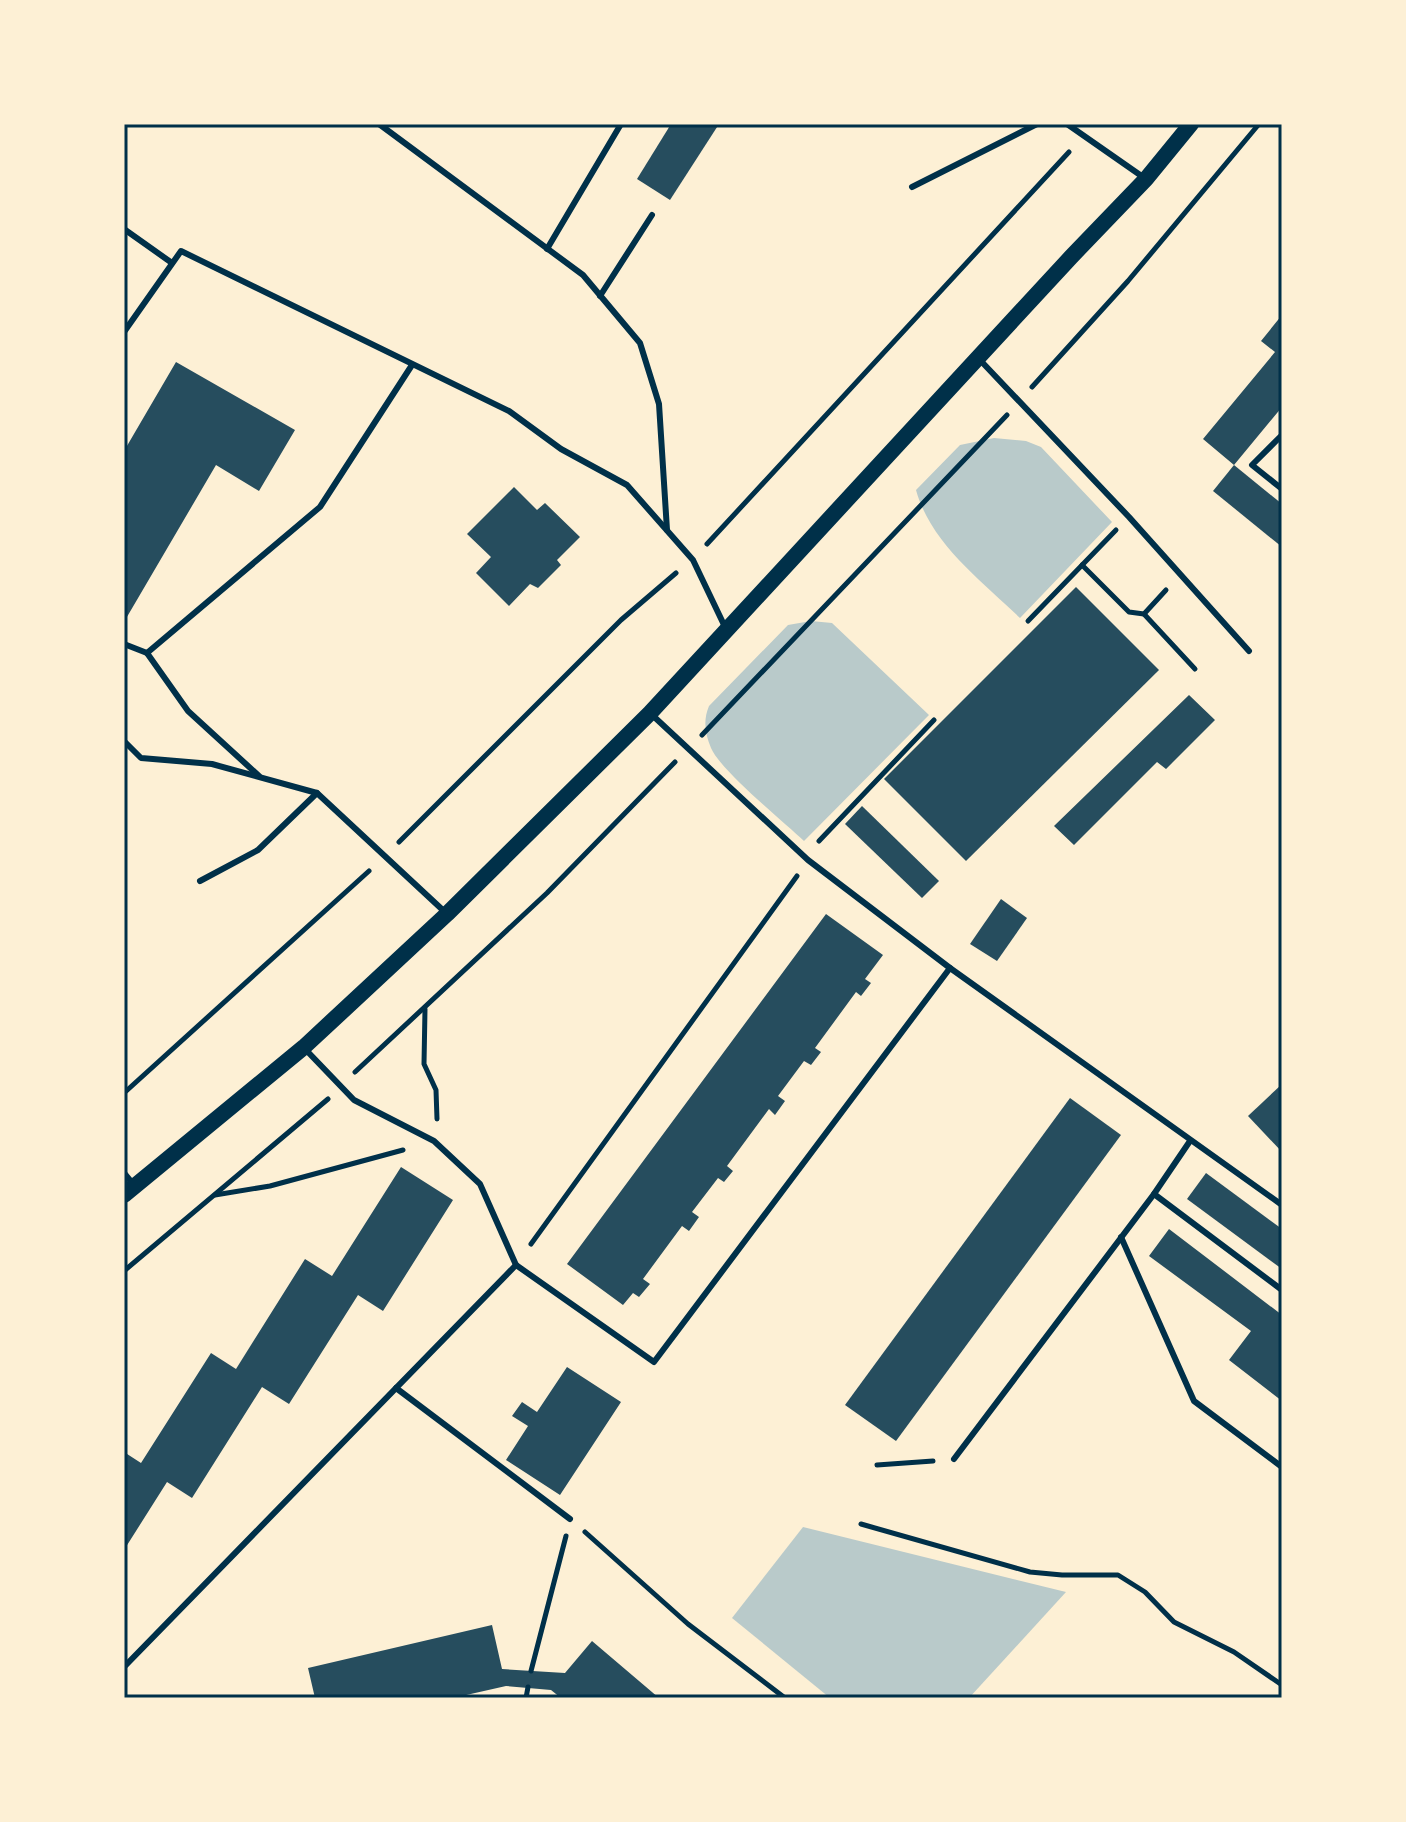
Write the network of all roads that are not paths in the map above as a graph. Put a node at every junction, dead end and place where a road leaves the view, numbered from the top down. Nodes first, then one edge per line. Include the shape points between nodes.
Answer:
1 (379, 124) edge
2 (621, 124) edge
3 (1037, 124) edge
4 (1067, 124) edge
5 (1191, 124) edge
6 (1146, 179) junction
7 (912, 187) dead end
8 (652, 215) dead end
9 (124, 229) edge
10 (547, 249) junction
11 (172, 263) junction
12 (600, 296) junction
13 (124, 332) edge
14 (978, 358) junction
15 (412, 365) junction
16 (1282, 435) edge
17 (1282, 489) edge
18 (667, 531) junction
19 (727, 630) junction
20 (124, 644) edge
21 (1249, 651) dead end
22 (147, 653) junction
23 (650, 713) junction
24 (124, 741) edge
25 (260, 777) junction
26 (317, 793) junction
27 (200, 881) dead end
28 (447, 914) junction
29 (950, 968) junction
30 (304, 1047) junction
31 (1190, 1141) junction
32 (128, 1185) edge
33 (1154, 1194) junction
34 (1282, 1205) edge
35 (1121, 1237) junction
36 (516, 1265) junction
37 (1282, 1290) edge
38 (396, 1388) junction
39 (954, 1459) road end
40 (1282, 1467) edge
41 (570, 1519) road end
42 (124, 1667) edge

1 - 10 lane
2 - 10 lane
3 - 7 lane
4 - 6 lane
5 - 6 main road
6 - 14 main road
8 - 12 lane
9 - 11 lane
10 - 12 lane via 583,275
11 - 13 lane
11 - 15 lane via 181,251
12 - 18 lane via 640,343 659,404
14 - 19 main road
14 - 21 lane
15 - 18 lane via 509,411 561,449 627,485
15 - 22 lane via 320,507
16 - 17 lane via 1252,465
18 - 19 lane via 693,560
19 - 23 main road
20 - 22 lane
22 - 25 lane via 188,711
23 - 28 main road
23 - 29 lane via 808,860
24 - 25 lane via 141,758 212,764
25 - 26 lane
26 - 27 lane via 258,850
26 - 28 lane
28 - 30 main road
29 - 31 lane
29 - 36 lane via 654,1362
30 - 32 main road
30 - 36 lane via 354,1100 434,1141 480,1184
31 - 33 lane
31 - 34 lane
33 - 35 lane
33 - 37 lane
35 - 39 lane
35 - 40 lane via 1194,1401
36 - 38 lane
38 - 41 lane
38 - 42 lane

